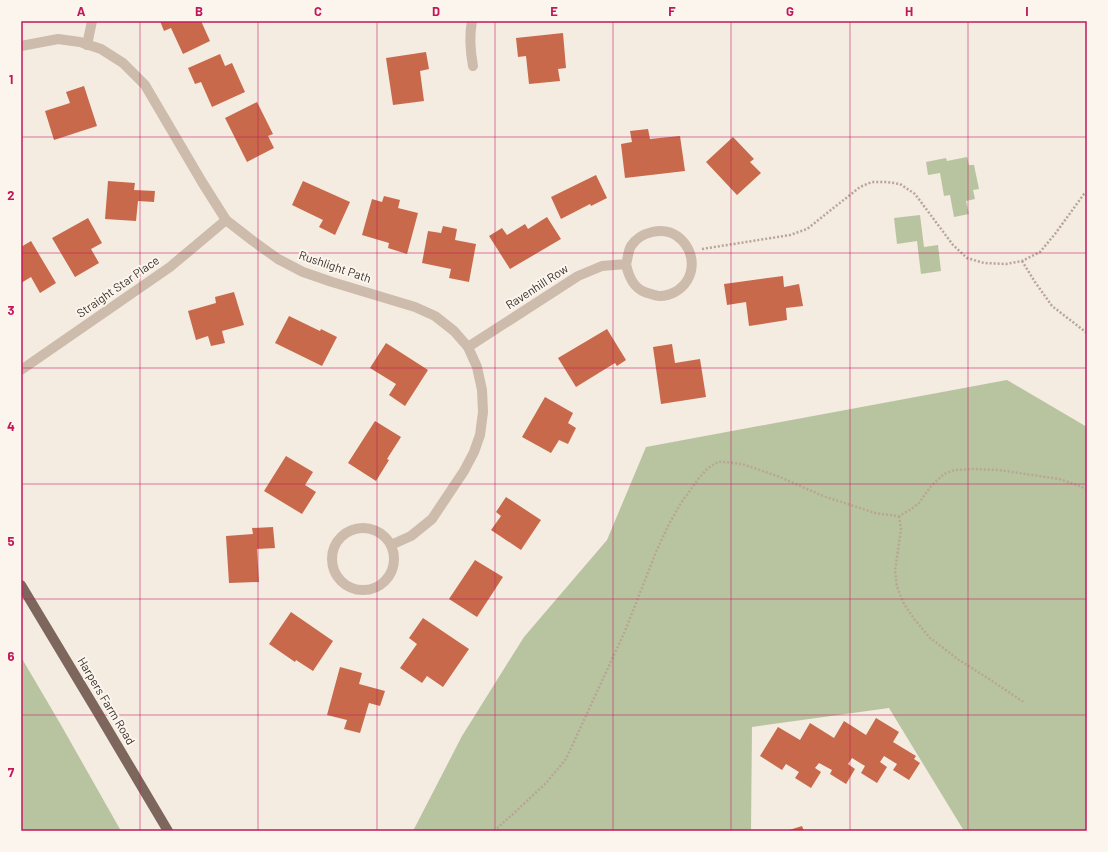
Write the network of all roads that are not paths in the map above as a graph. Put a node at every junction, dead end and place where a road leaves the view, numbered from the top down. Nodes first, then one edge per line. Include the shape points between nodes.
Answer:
1 (92, 21) edge
2 (472, 21) edge
3 (87, 45) junction
4 (21, 46) edge
5 (473, 66) dead end
6 (226, 220) junction
7 (626, 264) junction
8 (468, 347) junction
9 (21, 370) edge
10 (391, 545) junction
11 (21, 585) edge
12 (168, 831) edge

1 - 3 street
2 - 5 street via 470,46
3 - 4 street, Rushlight Path via 58,39
3 - 6 street, Rushlight Path via 101,49 123,63 145,85
6 - 8 street, Rushlight Path via 278,259 303,272 415,307 435,316 454,331
6 - 9 street, Straight Star Place via 170,267
7 - 7 street via 634,286 645,293 661,296 680,289 689,279 692,265 691,254 684,242 664,231 649,232 638,238 631,247
7 - 8 street, Ravenhill Row via 602,266 578,276
8 - 10 street, Rushlight Path via 477,367 482,390 483,412 480,435 474,452 432,519 411,536
10 - 10 street via 394,558 392,571 386,581 374,589 361,591 350,588 338,579 333,569 332,549 347,531 371,528 382,534
11 - 12 main road, Harpers Farm Road

